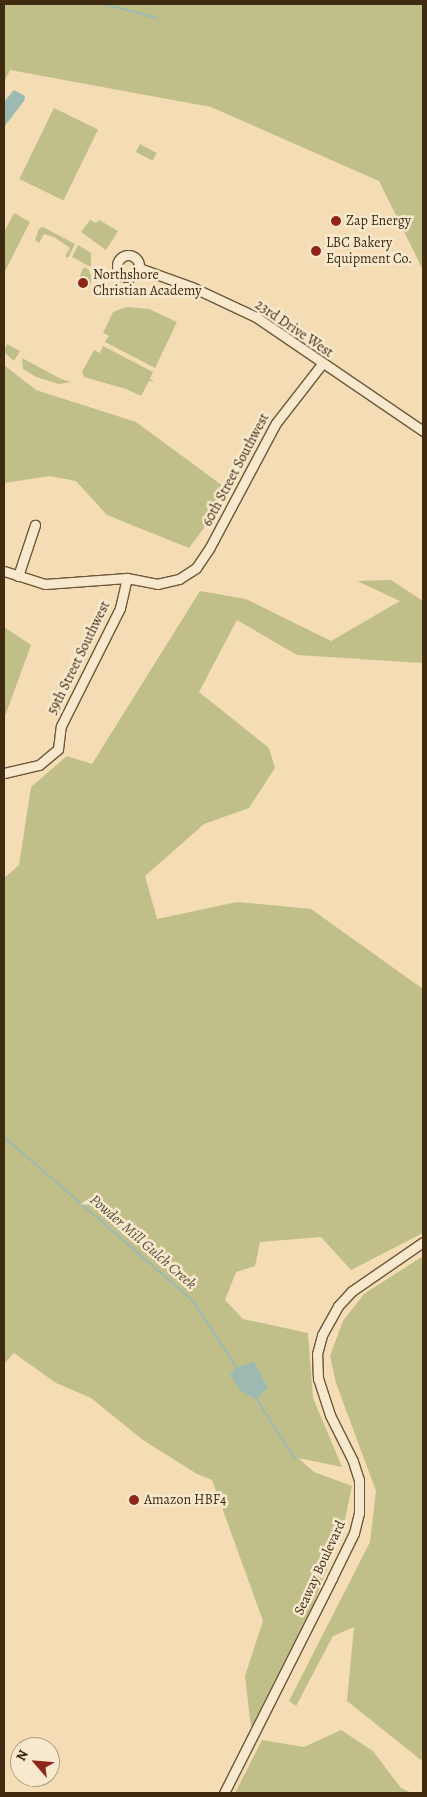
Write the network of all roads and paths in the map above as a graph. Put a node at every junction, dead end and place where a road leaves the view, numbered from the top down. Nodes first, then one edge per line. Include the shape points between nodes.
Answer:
1 (139, 268) dead end
2 (322, 364) junction
3 (423, 431) edge
4 (35, 525) dead end
5 (4, 571) edge
6 (18, 576) junction
7 (127, 578) junction
8 (4, 773) edge
9 (423, 1242) edge
10 (224, 1793) edge

1 - 2 street, 23rd Drive West via 192,287 256,317
2 - 3 street, 23rd Drive West
2 - 7 street, 60th Street Southwest via 276,423 196,568 179,580 157,584
4 - 6 street
5 - 6 street
6 - 7 street via 45,584
7 - 8 street, 59th Street Southwest via 120,608 61,726 58,749 39,765
9 - 10 street, Seaway Boulevard via 352,1291 338,1306 322,1335 317,1354 318,1379 359,1480 359,1513 354,1533 336,1571

